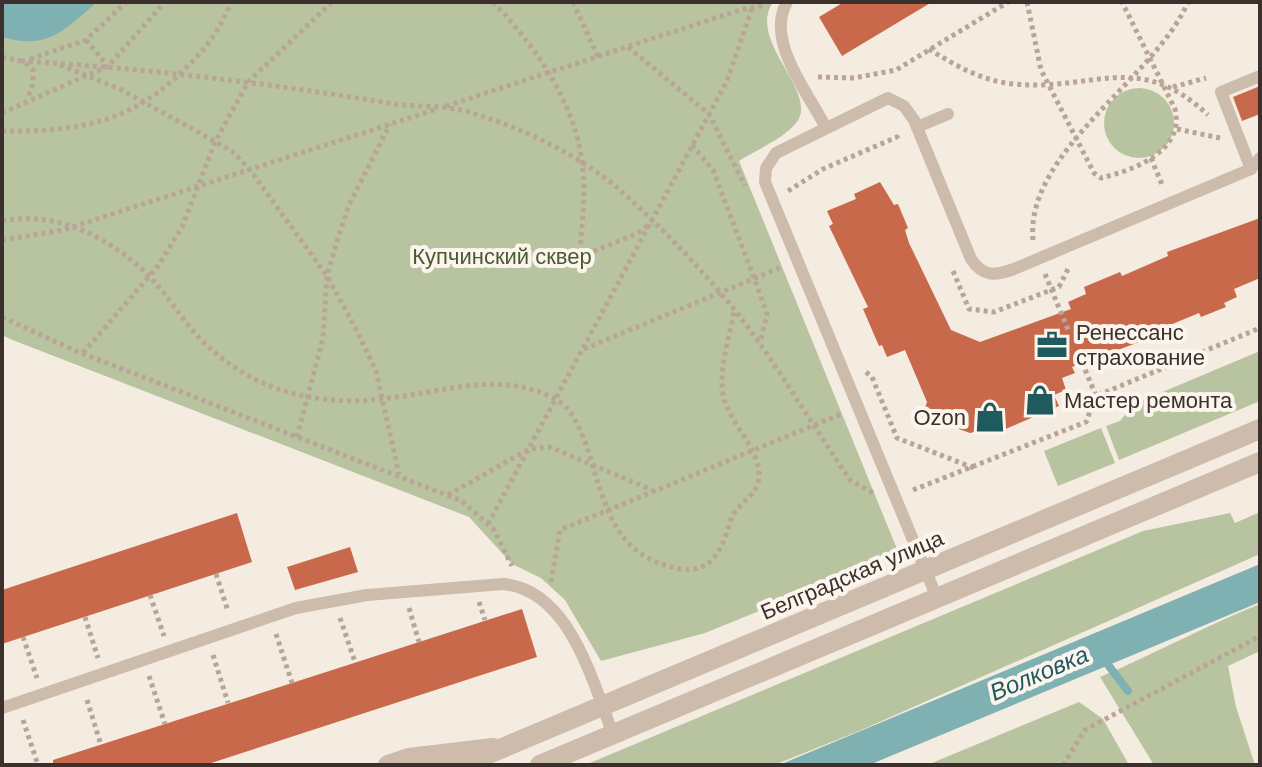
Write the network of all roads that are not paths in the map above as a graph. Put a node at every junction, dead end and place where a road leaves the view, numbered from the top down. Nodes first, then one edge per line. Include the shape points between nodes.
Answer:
1 (787, 2) edge
2 (1260, 76) edge
3 (948, 114) dead end
4 (825, 126) junction
5 (917, 127) junction
6 (1256, 163) edge
7 (1260, 429) edge
8 (1260, 462) edge
9 (925, 570) junction
10 (937, 598) junction
11 (602, 706) junction
12 (2, 708) edge
13 (613, 734) junction
14 (505, 747) junction
15 (388, 765) edge
16 (462, 765) edge
17 (540, 765) edge

1 - 4 lane via 779,18 780,32
2 - 6 lane via 1221,92
3 - 5 lane
4 - 5 lane via 888,98 904,106
4 - 9 lane via 776,153 766,168 765,182
5 - 6 lane via 971,259 990,274
7 - 9 street, Белградская улица
8 - 10 street
9 - 10 lane
9 - 11 street, Белградская улица
10 - 13 street
11 - 12 lane via 566,628 535,592 503,584 335,600
11 - 13 lane
11 - 14 street, Белградская улица
13 - 17 street
14 - 15 street
14 - 16 street, Белградская улица

